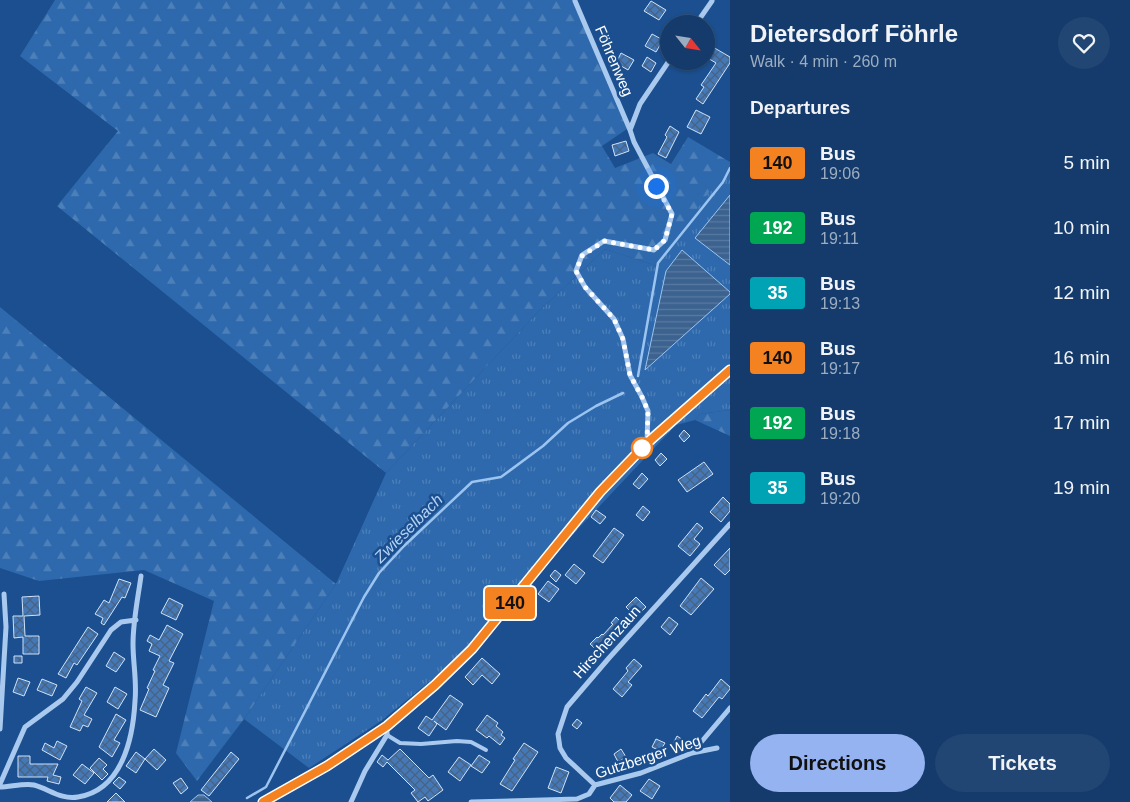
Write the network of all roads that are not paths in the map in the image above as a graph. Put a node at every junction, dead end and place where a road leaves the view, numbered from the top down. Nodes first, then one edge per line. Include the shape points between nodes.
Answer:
1 (575, 1) edge
2 (712, 1) edge
3 (702, 15) edge
4 (663, 70) edge
5 (630, 130) junction
6 (730, 370) edge
7 (647, 443) junction
8 (730, 524) edge
9 (141, 576) dead end
10 (4, 594) dead end
11 (136, 620) junction
12 (730, 708) edge
13 (0, 729) edge
14 (387, 730) junction
15 (717, 748) dead end
16 (486, 750) dead end
17 (692, 753) junction
18 (0, 785) edge
19 (595, 785) junction
20 (263, 802) edge
21 (351, 802) edge
22 (471, 802) edge

1 - 5 street, Föhrenweg
2 - 3 street
4 - 5 street, Föhrenweg via 640,104
5 - 7 street, Föhrenweg via 672,214 665,240 654,250 604,241 582,256 576,271 585,287 614,319 623,339 630,375 648,411
6 - 7 street
7 - 14 street via 600,492 472,649
8 - 19 street, Hirschenzaun via 567,707 558,734 560,748 566,758
9 - 11 street
10 - 13 street via 6,627
11 - 18 street via 122,622 112,630 63,699 25,727
11 - 18 street via 133,642 136,700 131,732 124,759 110,780 94,792 76,797 62,796 33,785
12 - 17 street
14 - 16 lane via 400,743 471,742
14 - 20 street
14 - 21 street
15 - 17 street, Gutzberger Weg
17 - 19 street, Gutzberger Weg via 641,773
19 - 22 street, Gutzberger Weg via 589,794 577,799

